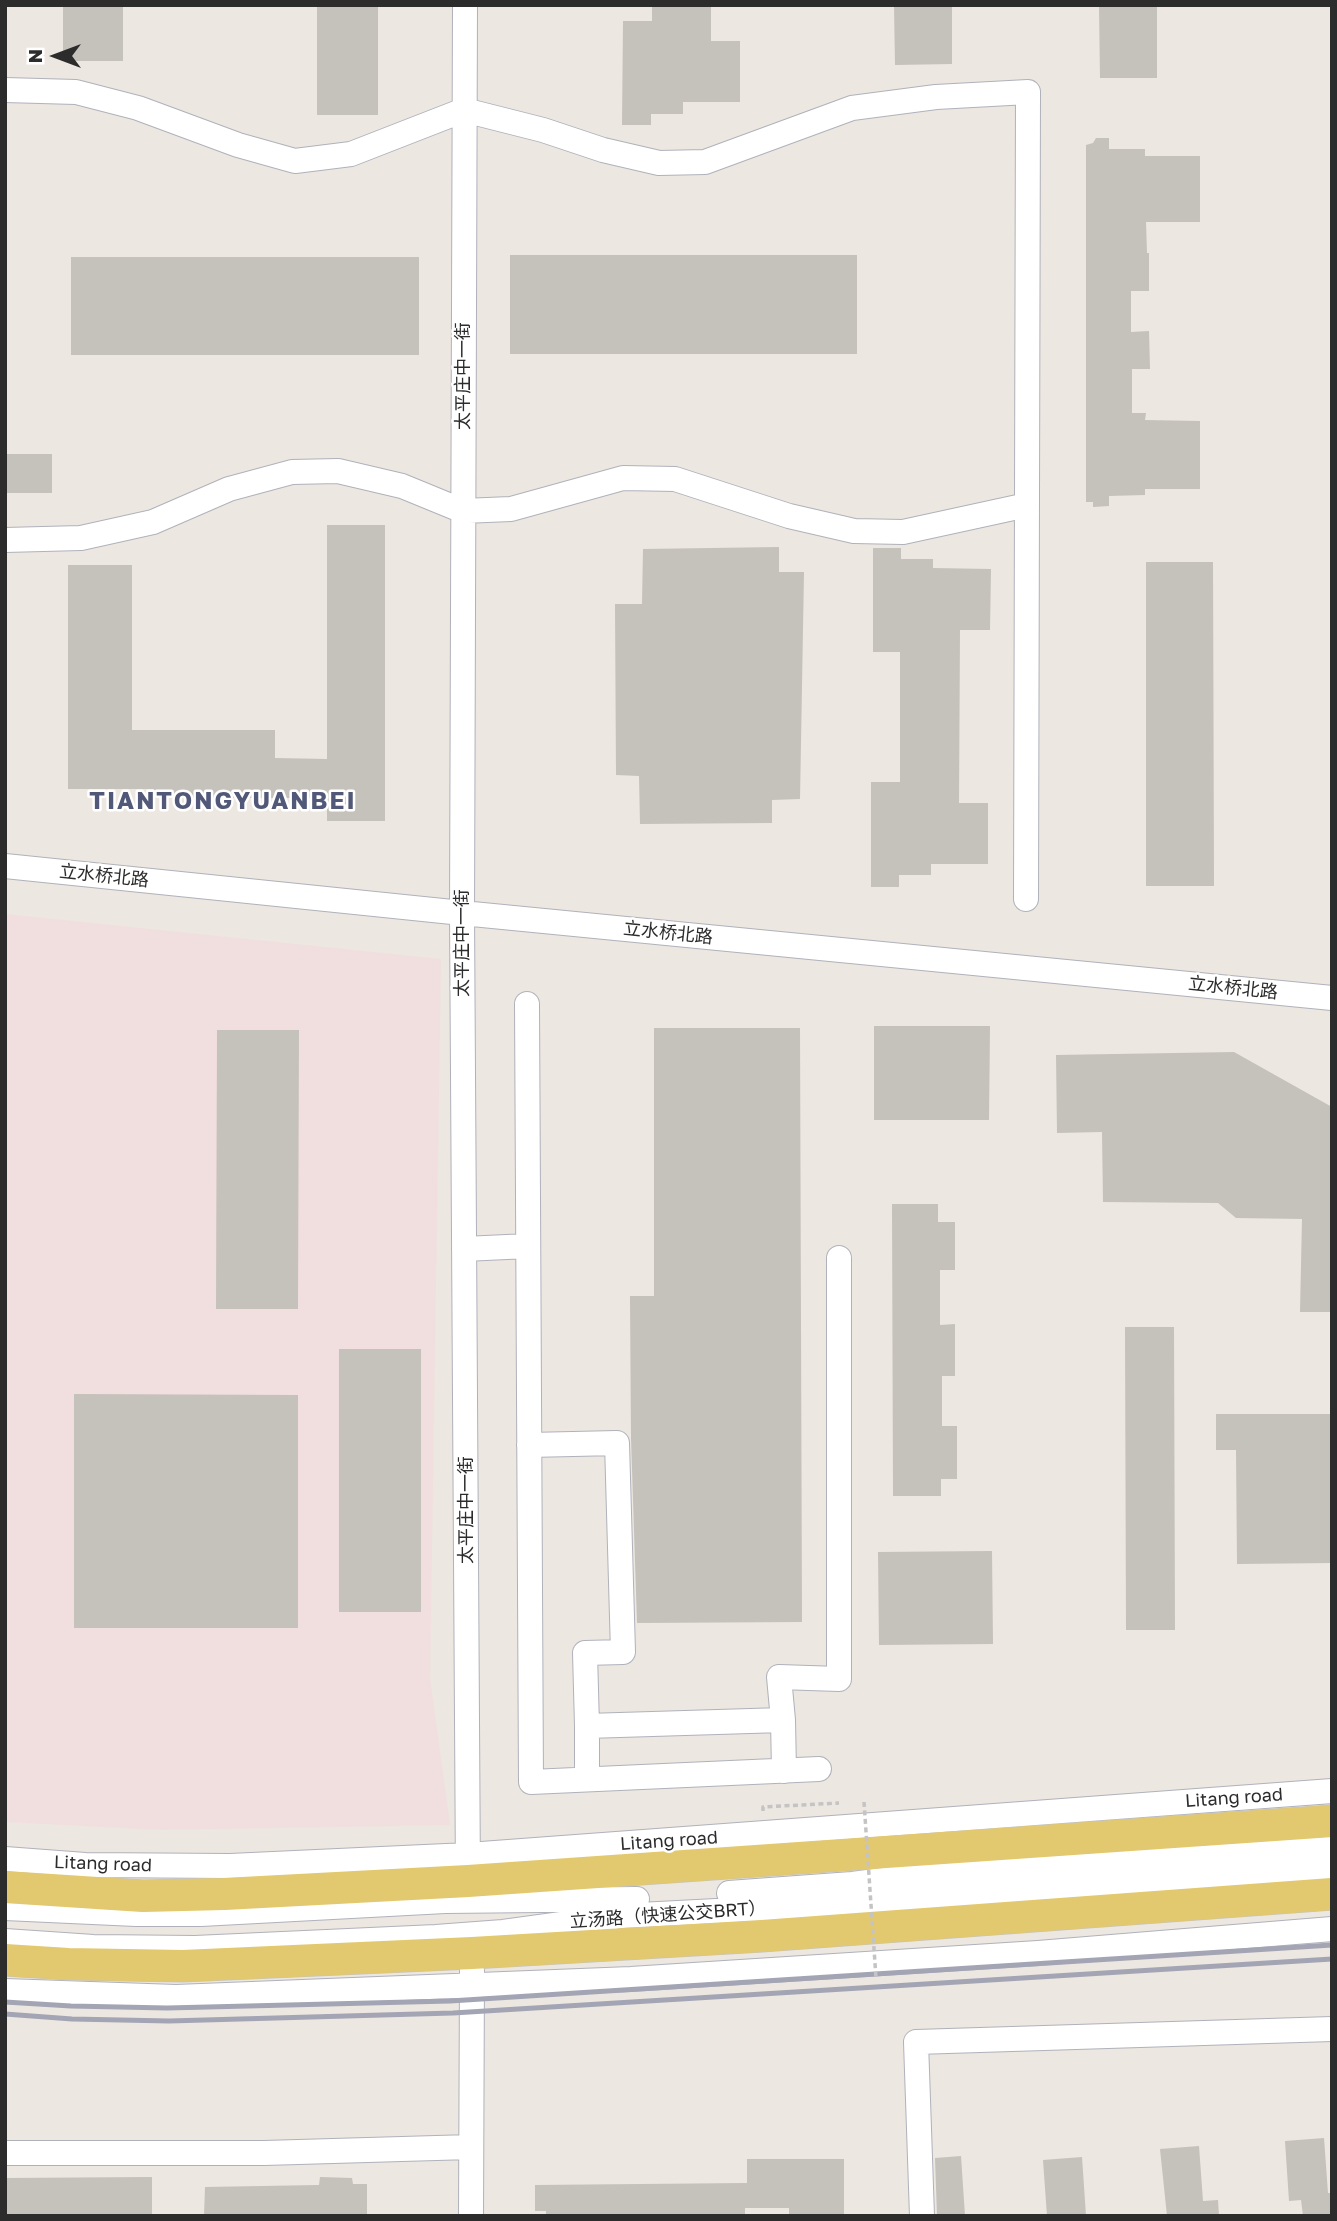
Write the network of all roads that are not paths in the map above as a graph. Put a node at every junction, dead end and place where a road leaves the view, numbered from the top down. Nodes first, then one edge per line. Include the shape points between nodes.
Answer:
1 (465, 5) edge
2 (5, 90) edge
3 (464, 110) junction
4 (1027, 505) junction
5 (463, 511) junction
6 (5, 540) edge
7 (5, 866) edge
8 (1026, 899) dead end
9 (462, 913) junction
10 (1332, 998) edge
11 (527, 1004) dead end
12 (528, 1247) junction
13 (464, 1249) junction
14 (839, 1258) dead end
15 (529, 1444) junction
16 (783, 1720) junction
17 (587, 1726) junction
18 (819, 1769) dead end
19 (784, 1771) junction
20 (587, 1779) junction
21 (1332, 1791) edge
22 (1332, 1821) edge
23 (1332, 1846) edge
24 (5, 1859) edge
25 (468, 1868) junction
26 (1332, 1870) edge
27 (5, 1887) edge
28 (1332, 1894) edge
29 (5, 1908) edge
30 (1332, 1929) edge
31 (5, 1941) edge
32 (472, 1953) junction
33 (5, 1960) edge
34 (472, 1986) junction
35 (5, 1991) edge
36 (1332, 2029) edge
37 (471, 2147) junction
38 (5, 2153) edge
39 (471, 2216) edge
40 (922, 2216) edge

1 - 3 street, 太平庄中一街
2 - 3 street via 76,92 295,161 351,154
3 - 4 street via 659,163 705,162 852,108 1028,92
3 - 5 street, 太平庄中一街
4 - 5 street via 903,532 855,531 789,516 675,479 624,478 512,509
4 - 8 street
5 - 6 street via 402,486 338,471 292,472 229,489 153,522 80,538
5 - 9 street, 太平庄中一街
7 - 9 street, 立水桥北路
9 - 10 street, 立水桥北路
9 - 13 street, 太平庄中一街
11 - 12 street
12 - 13 street
12 - 15 street
13 - 25 street, 太平庄中一街
14 - 16 street via 839,1679 779,1677
15 - 17 street via 617,1443 623,1652 585,1653
15 - 20 street via 531,1782
16 - 17 street
16 - 19 street
17 - 20 street
18 - 19 street
19 - 20 street
21 - 25 street, Litang road
22 - 25 main road, Litang road
23 - 29 street, 立汤路（快速公交BRT） via 615,1900 445,1902 201,1914
24 - 25 street, Litang road via 85,1865
25 - 27 main road, Litang road via 143,1896
26 - 31 street, 立汤路（快速公交BRT） via 620,1916 436,1937 195,1948
28 - 32 main road
30 - 34 street via 826,1967
32 - 33 main road via 183,1966
32 - 34 street
34 - 35 street via 176,1997
34 - 37 street
36 - 40 street via 916,2042
37 - 38 street
37 - 39 street

